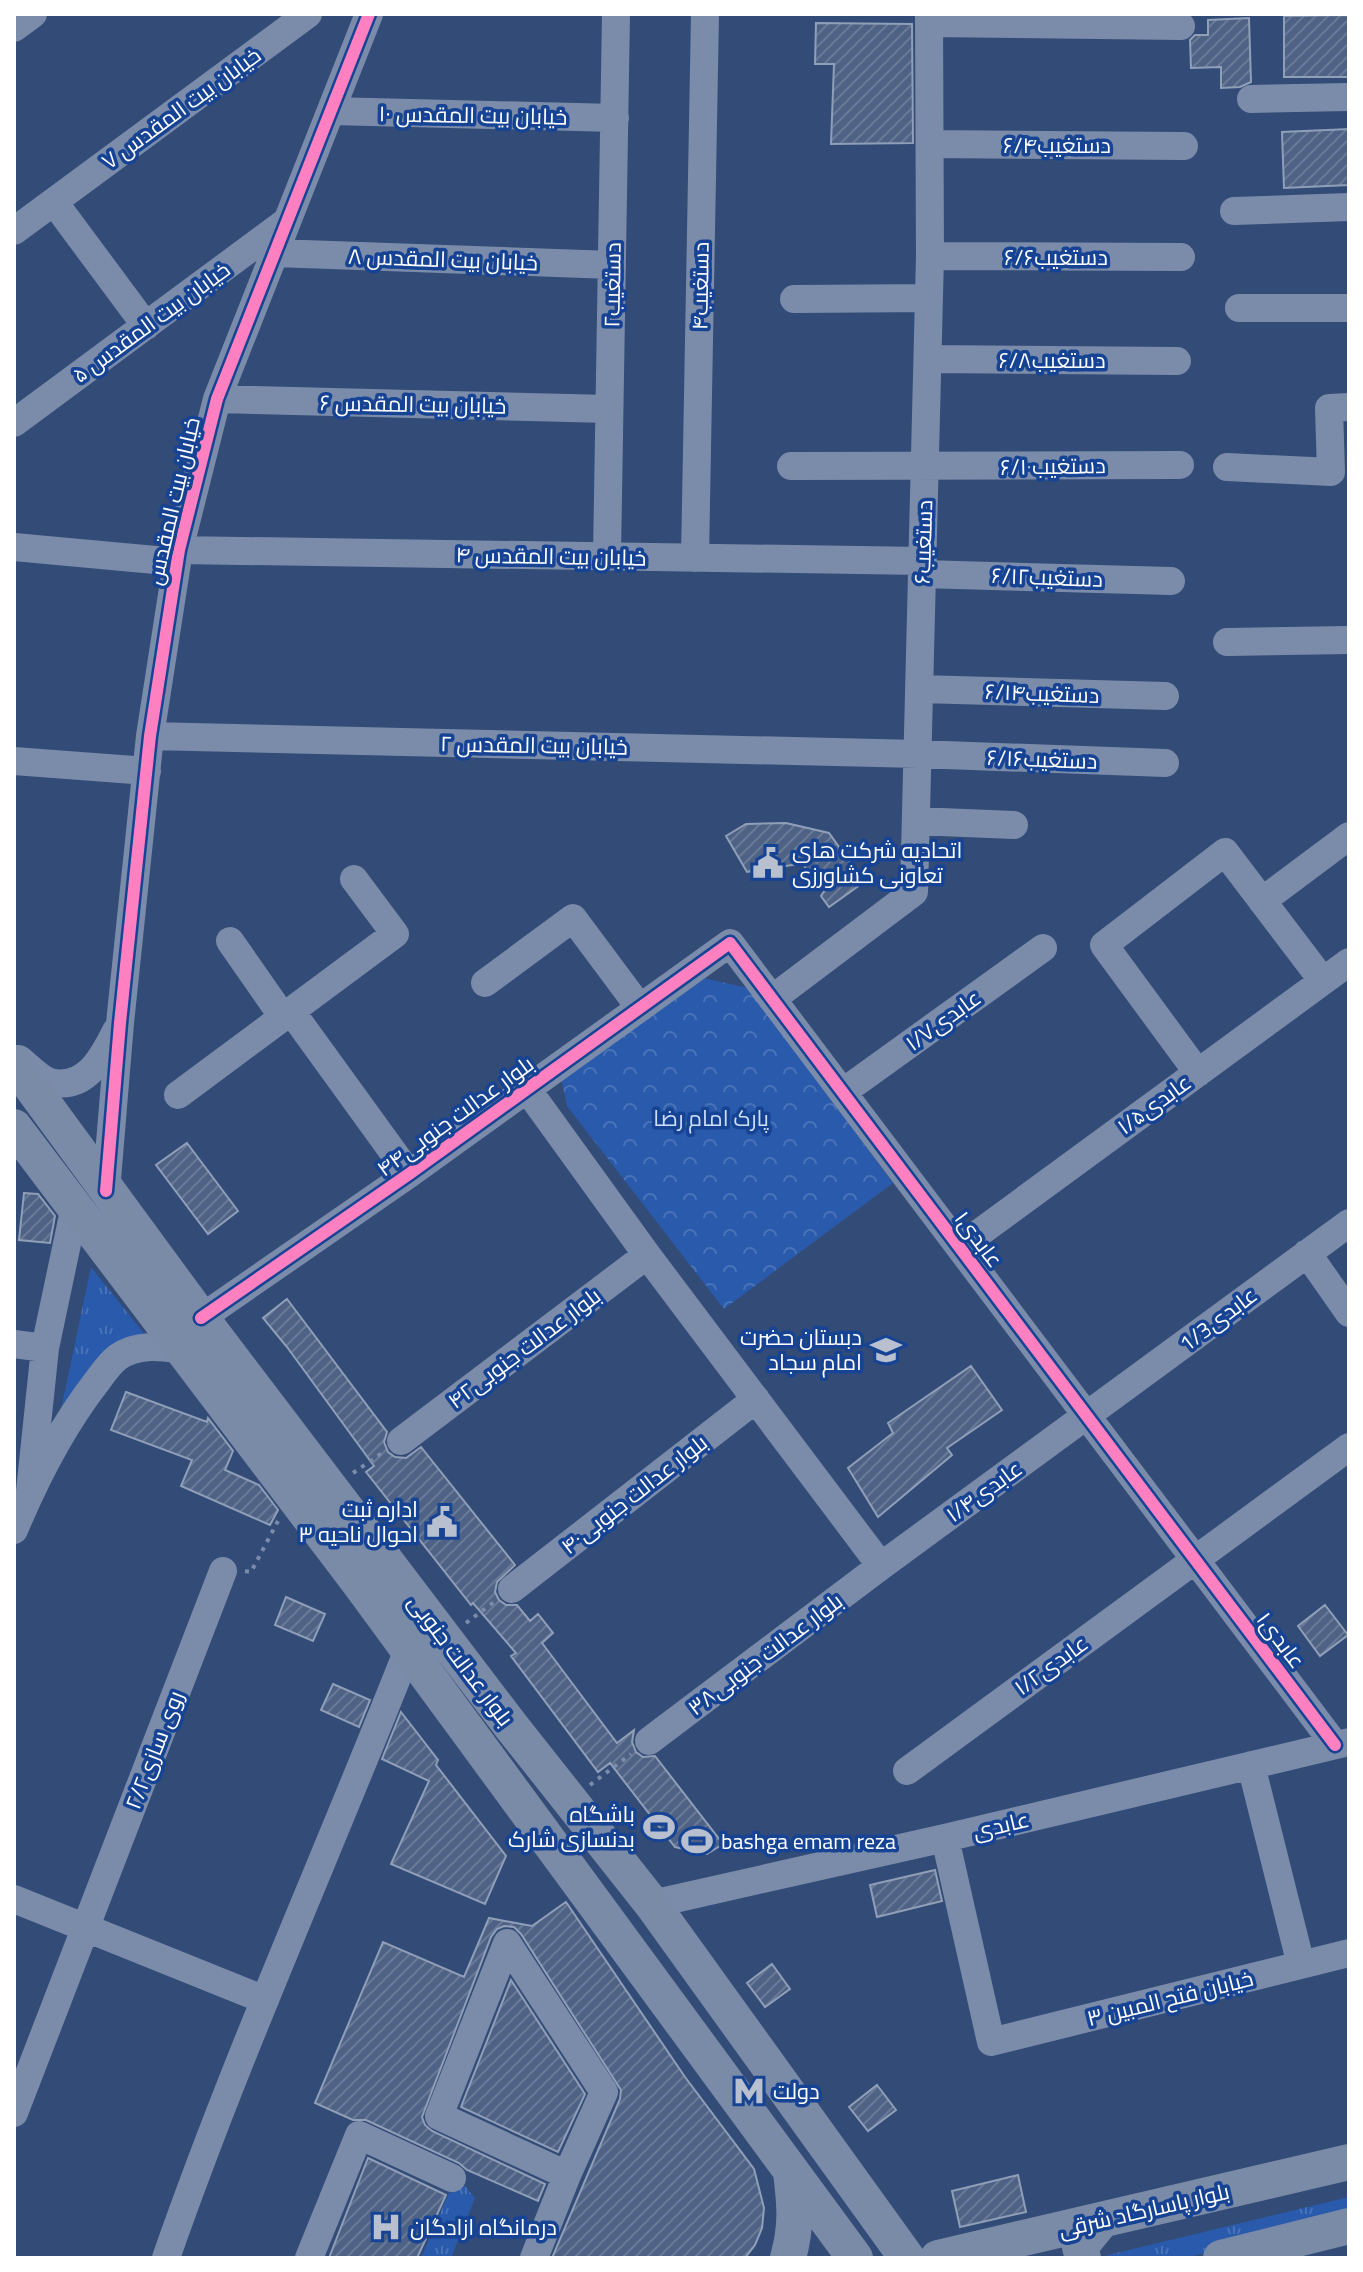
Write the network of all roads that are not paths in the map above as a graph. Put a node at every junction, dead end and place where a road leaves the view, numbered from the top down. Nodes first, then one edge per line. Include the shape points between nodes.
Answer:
1 (33, 14) edge
2 (308, 14) edge
3 (369, 14) edge
4 (616, 14) edge
5 (705, 14) edge
6 (929, 18) edge
7 (1181, 26) dead end
8 (14, 28) edge
9 (1349, 97) edge
10 (1251, 99) dead end
11 (331, 111) junction
12 (615, 118) junction
13 (930, 144) junction
14 (1184, 146) dead end
15 (54, 202) junction
16 (1349, 207) edge
17 (1234, 211) dead end
18 (287, 221) junction
19 (14, 231) edge
20 (275, 253) junction
21 (930, 256) junction
22 (1181, 257) dead end
23 (612, 265) junction
24 (929, 298) junction
25 (794, 299) dead end
26 (1239, 308) dead end
27 (1349, 308) edge
28 (146, 326) junction
29 (928, 359) junction
30 (1177, 361) dead end
31 (217, 399) junction
32 (1339, 408) edge
33 (609, 409) junction
34 (14, 423) edge
35 (1180, 465) dead end
36 (791, 466) dead end
37 (1227, 467) dead end
38 (925, 468) junction
39 (14, 547) edge
40 (178, 556) junction
41 (607, 556) junction
42 (695, 558) junction
43 (923, 567) junction
44 (1171, 581) dead end
45 (1349, 640) edge
46 (1227, 642) dead end
47 (920, 689) junction
48 (1165, 696) dead end
49 (150, 736) junction
50 (918, 754) junction
51 (14, 761) edge
52 (1165, 763) dead end
53 (147, 771) junction
54 (916, 821) junction
55 (1014, 825) dead end
56 (1349, 836) edge
57 (354, 879) dead end
58 (1262, 901) junction
59 (230, 941) dead end
60 (730, 943) joint
61 (1043, 948) dead end
62 (1349, 962) edge
63 (1323, 981) junction
64 (485, 983) dead end
65 (772, 999) junction
66 (640, 1008) junction
67 (287, 1014) junction
68 (120, 1023) junction
69 (14, 1056) edge
70 (14, 1063) edge
71 (1198, 1073) junction
72 (527, 1089) junction
73 (843, 1092) junction
74 (178, 1095) dead end
75 (14, 1127) edge
76 (409, 1174) junction
77 (90, 1199) junction
78 (1349, 1223) edge
79 (960, 1247) junction
80 (1307, 1253) junction
81 (647, 1255) junction
82 (1349, 1313) edge
83 (201, 1318) junction
84 (14, 1344) edge
85 (45, 1348) junction
86 (183, 1350) junction
87 (756, 1399) junction
88 (1087, 1416) junction
89 (401, 1441) road end
90 (1349, 1447) edge
91 (22, 1490) edge
92 (334, 1511) junction
93 (14, 1530) edge
94 (1196, 1560) junction
95 (881, 1566) junction
96 (223, 1571) road end
97 (512, 1589) road end
98 (408, 1650) junction
99 (649, 1741) road end
100 (1342, 1744) edge
101 (1251, 1765) junction
102 (907, 1771) dead end
103 (945, 1838) junction
104 (14, 1899) edge
105 (652, 1904) junction
106 (85, 1929) junction
107 (1349, 1953) edge
108 (1301, 1965) junction
109 (265, 2000) junction
110 (14, 2113) edge
111 (1349, 2162) edge
112 (790, 2170) junction
113 (567, 2175) junction
114 (452, 2178) dead end
115 (1102, 2220) junction
116 (1349, 2226) edge
117 (1242, 2256) edge
118 (166, 2258) edge
119 (309, 2258) edge
120 (534, 2258) edge
121 (788, 2258) edge
122 (855, 2258) edge
123 (907, 2258) edge
124 (938, 2258) edge
125 (1083, 2258) edge

1 - 8 street
2 - 15 street, خیابان بیت المقدس ۷
3 - 11 street, خیابان بیت المقدس
4 - 12 street, ۲دستغیب
5 - 42 street, دستغیب۴
6 - 7 street
6 - 13 street, دستغیب۶
9 - 10 street
11 - 12 street, خیابان بیت المقدس ۱۰
11 - 18 street, خیابان بیت المقدس
12 - 23 street, ۲دستغیب
13 - 14 street, دستغیب۶/۴
13 - 21 street, دستغیب۶
15 - 19 street, خیابان بیت المقدس ۷
15 - 28 street
16 - 17 street
18 - 20 street, خیابان بیت المقدس
18 - 28 street, خیابان بیت المقدس ۵
20 - 23 street, خیابان بیت المقدس ۸
20 - 31 street, خیابان بیت المقدس
21 - 22 street, دستغیب۶/۶
21 - 24 street, دستغیب۶
23 - 33 street, ۲دستغیب
24 - 25 street
24 - 29 street, دستغیب۶
26 - 27 street
28 - 34 street, خیابان بیت المقدس ۵
29 - 30 street, دستغیب۶/۸
29 - 38 street, دستغیب۶
31 - 33 street, خیابان بیت المقدس ۶
31 - 40 street, خیابان بیت المقدس
32 - 37 street via 1331,472
33 - 41 street, ۲دستغیب
35 - 38 street, دستغیب۶/۱۰
36 - 38 street, دستغیب۶/۱۰
38 - 43 street, دستغیب۶
39 - 40 street, خیابان بیت المقدس ۴
40 - 41 street, خیابان بیت المقدس ۴
40 - 49 street, خیابان بیت المقدس
41 - 42 street, خیابان بیت المقدس ۴
42 - 43 street, خیابان بیت المقدس ۴
43 - 44 street, دستغیب۶/۱۲
43 - 47 street, دستغیب۶
45 - 46 street
47 - 48 street, دستغیب۶/۱۴
47 - 50 street, دستغیب۶
49 - 50 street, خیابان بیت المقدس ۲
49 - 53 street, خیابان بیت المقدس
50 - 52 street, دستغیب۶/۱۶
50 - 54 street, دستغیب۶
51 - 53 street
53 - 68 street, خیابان بیت المقدس
54 - 55 street
54 - 65 street, دستغیب۶ via 914,892
56 - 58 street
57 - 67 street via 395,934
58 - 63 street
58 - 71 street via 1225,852 1104,945
59 - 67 street
60 - 65 street, ۱عابدی
60 - 66 street, بلوار عدالت جنوبی۴۴
61 - 73 street, عابدی۱/۷
62 - 63 street, عابدی۱/۵
63 - 71 street, عابدی۱/۵
64 - 66 street via 573,918
65 - 73 street, ۱عابدی
66 - 72 street, بلوار عدالت جنوبی۴۴
67 - 74 street
67 - 76 street
68 - 69 street via 101,1061 71,1083 48,1082
68 - 77 street, خیابان بیت المقدس
70 - 77 main road, بلوار عدالت جنوبی
71 - 79 street, عابدی۱/۵
72 - 76 street, بلوار عدالت جنوبی۴۴
72 - 81 street
73 - 79 street, ۱عابدی
75 - 77 main road, بلوار عدالت جنوبی
76 - 83 street, بلوار عدالت جنوبی۴۴
77 - 83 main road, بلوار عدالت جنوبی
77 - 85 street, خیابان بیت المقدس
77 - 86 main road, بلوار عدالت جنوبی
78 - 80 street, عابدی1/3
79 - 88 street, ۱عابدی
80 - 82 street
80 - 88 street, عابدی1/3
81 - 87 street
81 - 89 street, بلوار عدالت جنوبی۴۲
83 - 92 main road, بلوار عدالت جنوبی
84 - 85 street
85 - 91 street, خیابان بیت المقدس
86 - 91 street via 141,1347 118,1357
86 - 92 main road, بلوار عدالت جنوبی via 292,1494
87 - 95 street
87 - 97 street, بلوار عدالت جنوبی۴۰
88 - 94 street, ۱عابدی
88 - 95 street, عابدی۱/۴
90 - 94 street, عابدی۱/۲
91 - 93 street
92 - 98 main road, بلوار عدالت جنوبی
92 - 105 main road, بلوار عدالت جنوبی via 445,1639
94 - 100 street, عابدی۱
94 - 102 street, عابدی۱/۲
95 - 99 street, بلوار عدالت جنوبی۳۸
96 - 106 street, روی سازی۲/۲
98 - 109 street
98 - 112 main road, بلوار عدالت جنوبی
100 - 101 street, عابدی
101 - 103 street, عابدی
101 - 108 street
103 - 105 street, عابدی
103 - 108 street, خیابان فتح المبین ۳ via 991,2042
104 - 106 street
105 - 123 main road, بلوار عدالت جنوبی
106 - 109 street
106 - 110 street, روی سازی۲/۲
107 - 108 street, خیابان فتح المبین ۳
109 - 118 street
111 - 115 main road, بلوار پاسارگاد شرقی
112 - 121 main road via 795,2232
112 - 122 main road, بلوار عدالت جنوبی
113 - 113 street via 604,2092 507,1943 439,2116
113 - 120 street
114 - 119 street via 359,2135
115 - 124 main road, بلوار پاسارگاد شرقی
115 - 125 main road via 1080,2247
116 - 117 main road

